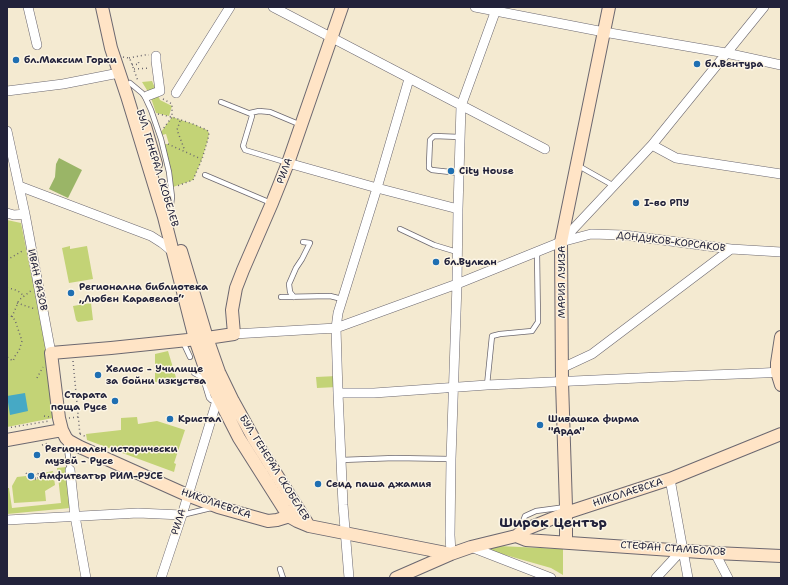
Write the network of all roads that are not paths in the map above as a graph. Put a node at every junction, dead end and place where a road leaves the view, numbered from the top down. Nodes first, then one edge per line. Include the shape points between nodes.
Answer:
1 (28, 7) edge
2 (102, 7) edge
3 (110, 7) edge
4 (230, 7) edge
5 (273, 7) edge
6 (342, 7) edge
7 (475, 7) edge
8 (609, 7) edge
9 (764, 7) edge
10 (496, 9) edge
11 (604, 32) junction
12 (332, 38) junction
13 (37, 44) dead end
14 (726, 53) junction
15 (156, 56) road end
16 (781, 65) edge
17 (119, 73) junction
18 (409, 79) junction
19 (7, 91) edge
20 (176, 93) dead end
21 (147, 96) dead end
22 (221, 102) dead end
23 (461, 106) junction
24 (250, 113) junction
25 (301, 125) junction
26 (7, 131) edge
27 (460, 137) junction
28 (652, 145) junction
29 (545, 149) dead end
30 (288, 163) junction
31 (577, 165) junction
32 (459, 172) junction
33 (205, 174) dead end
34 (781, 174) edge
35 (19, 186) junction
36 (614, 186) junction
37 (377, 188) junction
38 (272, 203) junction
39 (458, 209) junction
40 (7, 214) edge
41 (25, 214) junction
42 (168, 218) junction
43 (400, 229) dead end
44 (151, 236) junction
45 (303, 242) dead end
46 (562, 242) junction
47 (731, 249) junction
48 (173, 252) junction
49 (457, 252) junction
50 (537, 252) junction
51 (781, 252) edge
52 (457, 284) junction
53 (280, 297) dead end
54 (294, 297) junction
55 (342, 299) junction
56 (336, 328) junction
57 (234, 334) junction
58 (781, 337) edge
59 (201, 338) junction
60 (182, 341) junction
61 (190, 357) dead end
62 (49, 358) junction
63 (562, 368) junction
64 (193, 369) dead end
65 (779, 372) edge
66 (562, 382) junction
67 (487, 385) junction
68 (781, 385) edge
69 (453, 388) junction
70 (338, 393) junction
71 (217, 400) junction
72 (64, 434) junction
73 (781, 434) edge
74 (7, 440) edge
75 (452, 459) junction
76 (341, 460) junction
77 (70, 470) joint
78 (670, 479) junction
79 (187, 495) junction
80 (218, 507) junction
81 (566, 510) junction
82 (182, 515) junction
83 (75, 516) junction
84 (290, 516) junction
85 (7, 520) edge
86 (309, 526) junction
87 (346, 532) junction
88 (520, 533) junction
89 (566, 542) junction
90 (471, 547) junction
91 (682, 550) junction
92 (715, 553) junction
93 (451, 554) junction
94 (781, 556) edge
95 (280, 569) dead end
96 (86, 578) edge
97 (161, 578) edge
98 (283, 578) edge
99 (349, 578) edge
100 (396, 578) edge
101 (551, 578) edge
102 (656, 578) edge
103 (688, 578) edge
104 (728, 578) edge

1 - 13 street
2 - 17 main road, БУЛ. ГЕНЕРАЛ СКОБЕЛЕВ
3 - 42 main road, БУЛ. ГЕНЕРАЛ СКОБЕЛЕВ via 118,46 151,146
4 - 20 street
5 - 12 street
6 - 12 main road, РИЛА
7 - 10 street
8 - 11 main road, МАРИЯ ЛУИЗА
9 - 14 street
10 - 11 street
10 - 23 street
11 - 14 street
11 - 31 main road, МАРИЯ ЛУИЗА
12 - 18 street
12 - 25 main road, РИЛА
14 - 16 street
14 - 28 street
15 - 21 street via 160,91
17 - 19 street
17 - 42 main road, БУЛ. ГЕНЕРАЛ СКОБЕЛЕВ
18 - 23 street
18 - 37 street
22 - 24 lane
23 - 27 street
23 - 29 street
24 - 25 lane via 270,112
24 - 30 lane via 252,116 243,146 245,150
25 - 30 main road, РИЛА
26 - 35 street, ИВАН ВАЗОВ
27 - 32 street
27 - 32 lane via 434,136 430,140 429,164 432,170
28 - 34 street via 676,158
28 - 36 street
30 - 37 street
30 - 38 main road, РИЛА
31 - 36 lane
31 - 46 main road, МАРИЯ ЛУИЗА
32 - 39 street
33 - 38 lane
35 - 41 street, ИВАН ВАЗОВ
35 - 44 street
36 - 46 street
37 - 39 street
37 - 55 street
38 - 57 main road, РИЛА via 236,288 232,310
39 - 49 street
40 - 41 street
41 - 62 street, ИВАН ВАЗОВ
42 - 44 street via 162,233
42 - 48 main road, БУЛ. ГЕНЕРАЛ СКОБЕЛЕВ
42 - 59 main road, БУЛ. ГЕНЕРАЛ СКОБЕЛЕВ
43 - 49 lane via 434,245
44 - 48 street
45 - 54 lane via 310,243 289,284
46 - 47 street, ДОНДУКОВ-КОРСАКОВ via 591,234 624,235
46 - 50 street, ДОНДУКОВ-КОРСАКОВ
46 - 63 main road, МАРИЯ ЛУИЗА
47 - 51 street, ДОНДУКОВ-КОРСАКОВ
47 - 63 street via 592,354
48 - 59 main road, БУЛ. ГЕНЕРАЛ СКОБЕЛЕВ
49 - 52 street
50 - 52 street, ДОНДУКОВ-КОРСАКОВ
50 - 67 lane via 538,322 532,331 492,336
52 - 56 street, ДОНДУКОВ-КОРСАКОВ
52 - 69 street
53 - 54 lane
54 - 55 lane via 330,296
55 - 56 street
56 - 57 street, ДОНДУКОВ-КОРСАКОВ
56 - 70 street
57 - 59 main road
58 - 65 main road via 777,363
59 - 60 main road
59 - 71 main road, БУЛ. ГЕНЕРАЛ СКОБЕЛЕВ via 206,371
59 - 86 main road, БУЛ. ГЕНЕРАЛ СКОБЕЛЕВ via 254,438
60 - 61 lane
60 - 62 main road via 72,351
62 - 72 main road, ИВАН ВАЗОВ
63 - 66 main road, МАРИЯ ЛУИЗА
64 - 71 lane via 194,373 203,378 209,398
65 - 66 street
65 - 68 main road
66 - 67 street
66 - 81 main road, МАРИЯ ЛУИЗА
67 - 69 street
69 - 70 street
69 - 75 street
70 - 76 street
71 - 79 street, РИЛА
71 - 84 main road, БУЛ. ГЕНЕРАЛ СКОБЕЛЕВ
72 - 74 main road
72 - 77 lane
72 - 79 main road, НИКОЛАЕВСКА via 80,447
73 - 78 main road, НИКОЛАЕВСКА
75 - 76 lane
75 - 93 street
76 - 87 street
77 - 83 street
78 - 81 main road, НИКОЛАЕВСКА
78 - 91 street
79 - 80 main road, НИКОЛАЕВСКА
79 - 82 street, РИЛА
80 - 82 lane
80 - 84 main road, НИКОЛАЕВСКА via 268,521
81 - 88 main road, НИКОЛАЕВСКА
81 - 89 main road
82 - 83 street via 138,513
82 - 97 street, РИЛА
83 - 85 street
83 - 96 street
84 - 86 main road, БУЛ. ГЕНЕРАЛ СКОБЕЛЕВ
86 - 87 main road
87 - 93 main road
87 - 99 street
88 - 89 main road, СТЕФАН СТАМБОЛОВ via 526,540
88 - 90 main road, НИКОЛАЕВСКА
89 - 91 main road, СТЕФАН СТАМБОЛОВ
90 - 93 main road, НИКОЛАЕВСКА
90 - 101 street
91 - 92 main road, СТЕФАН СТАМБОЛОВ
91 - 102 street
91 - 103 street
92 - 94 main road, СТЕФАН СТАМБОЛОВ
92 - 104 street
93 - 100 main road, НИКОЛАЕВСКА
95 - 98 lane

